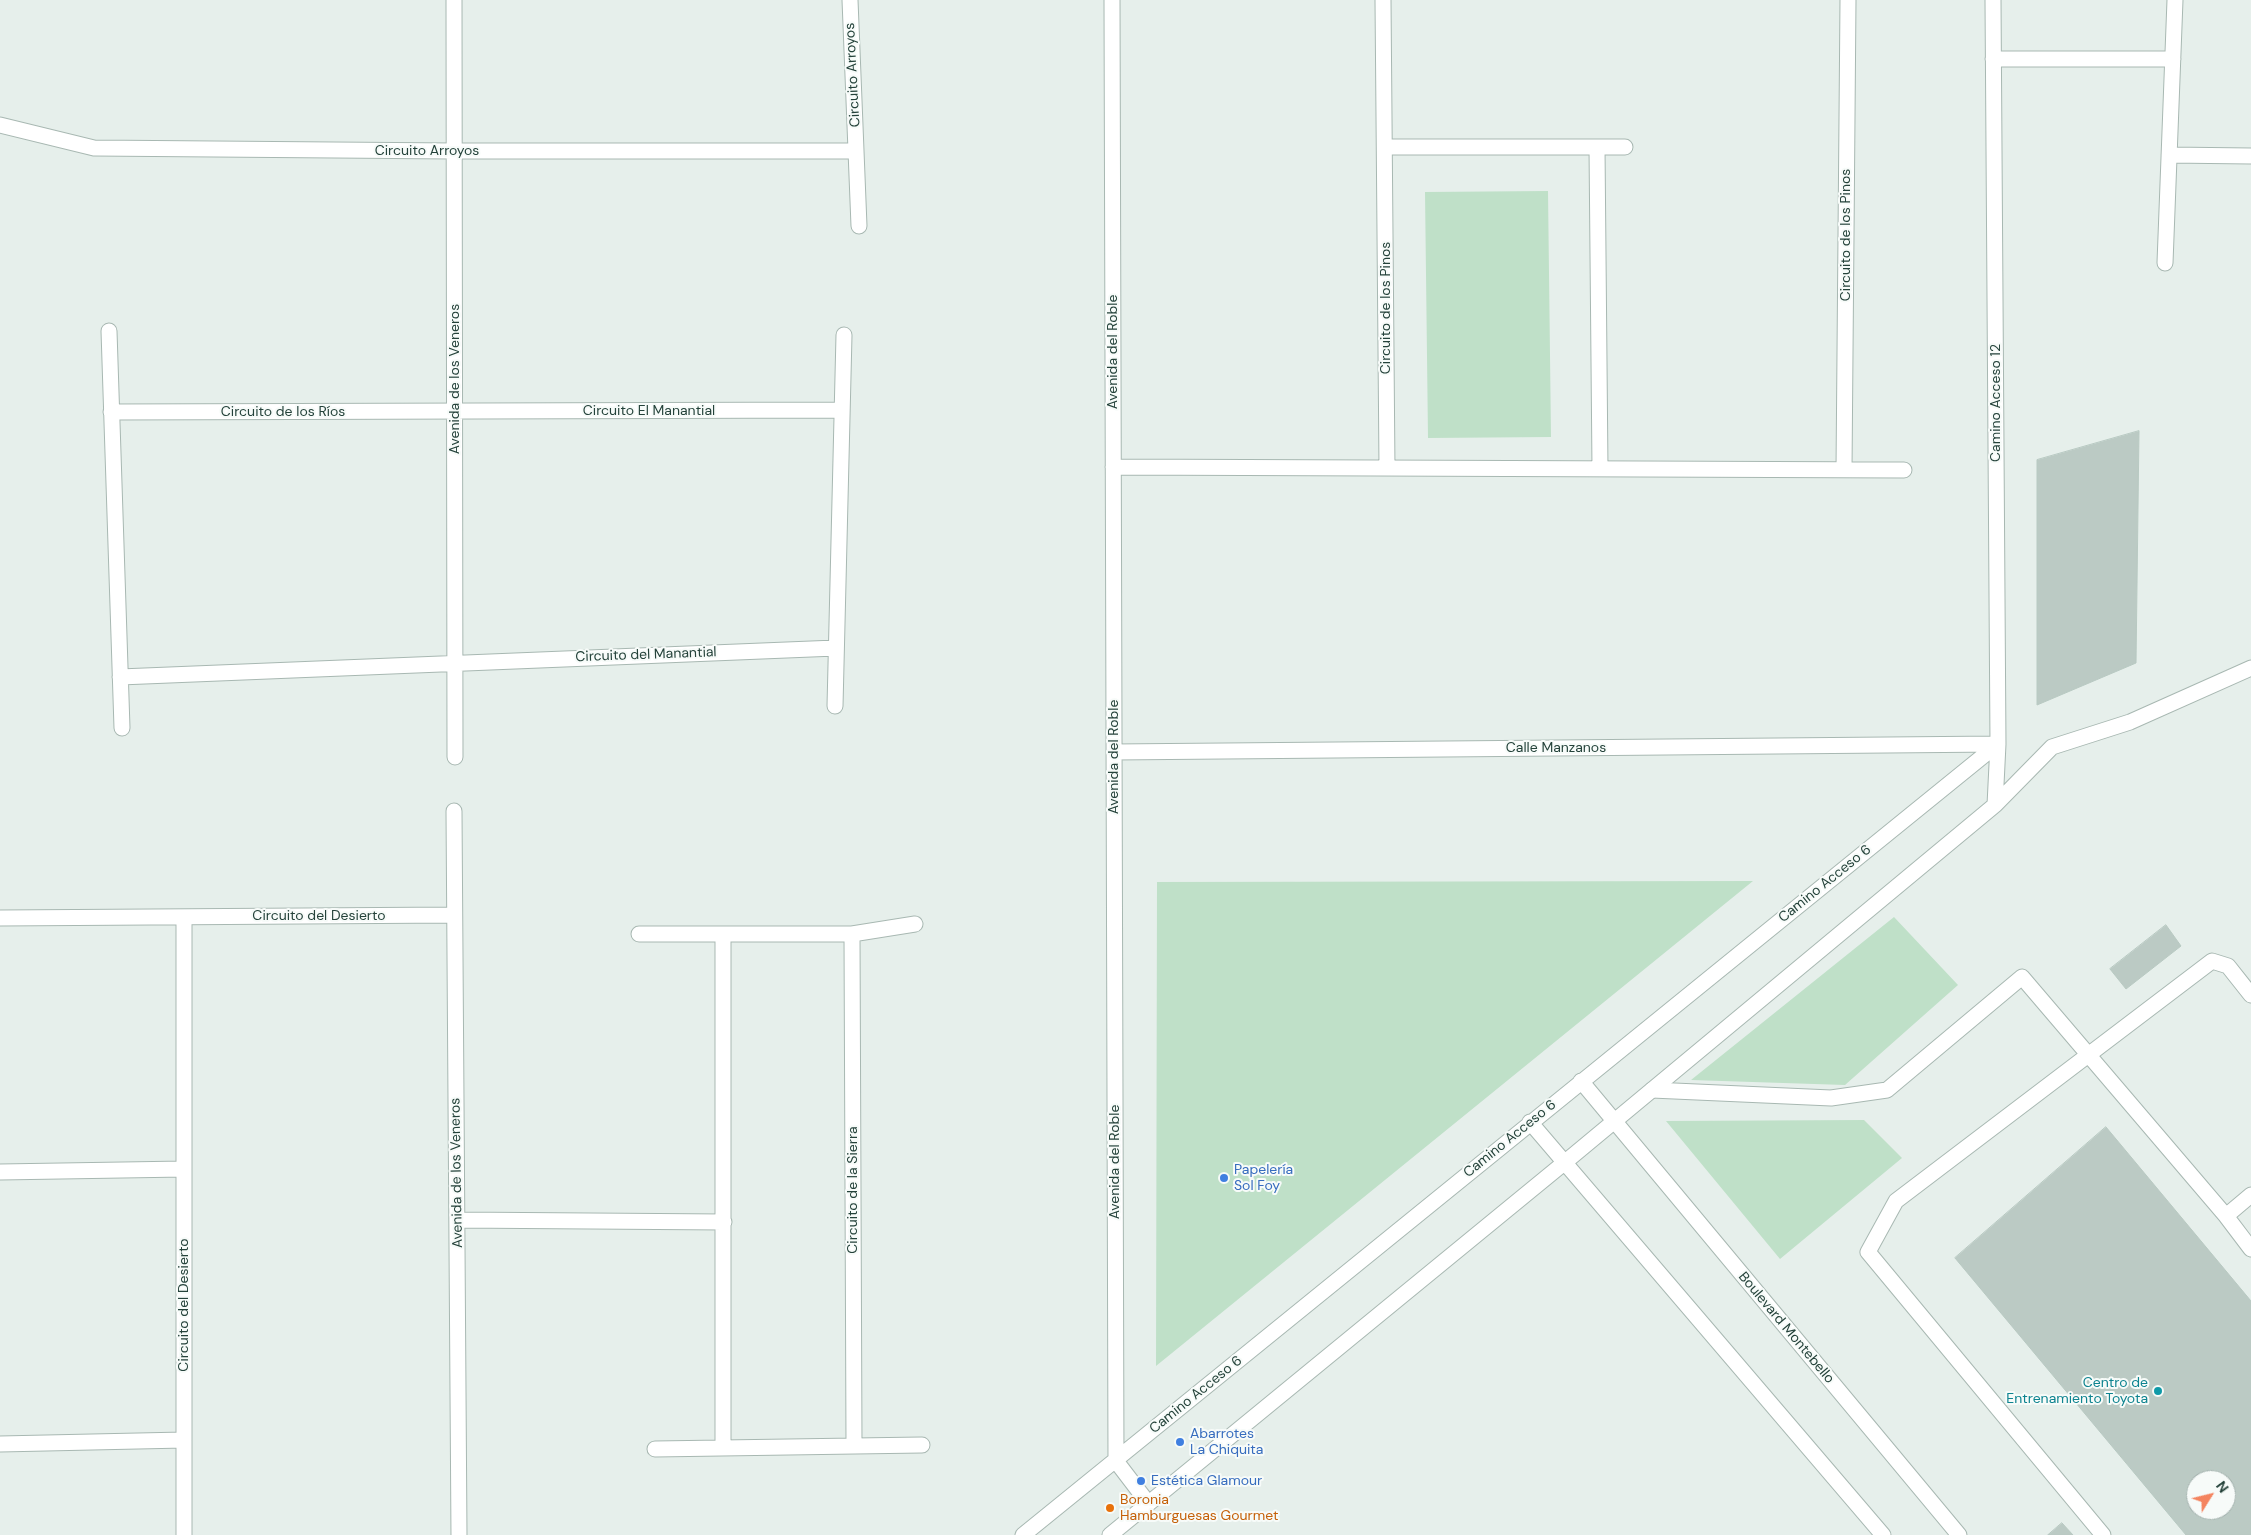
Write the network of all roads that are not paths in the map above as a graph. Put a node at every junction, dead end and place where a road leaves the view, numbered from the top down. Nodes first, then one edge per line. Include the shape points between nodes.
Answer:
1 (454, 0) edge
2 (850, 0) edge
3 (1112, 0) edge
4 (1383, 0) edge
5 (1848, 0) edge
6 (1993, 0) edge
7 (2175, 0) edge
8 (1994, 59) junction
9 (2173, 59) junction
10 (0, 124) edge
11 (1597, 147) junction
12 (1625, 147) dead end
13 (1386, 148) junction
14 (454, 151) junction
15 (856, 151) junction
16 (2169, 155) junction
17 (2251, 156) edge
18 (860, 226) dead end
19 (2165, 263) dead end
20 (108, 332) dead end
21 (844, 335) dead end
22 (842, 410) junction
23 (455, 411) junction
24 (111, 412) junction
25 (1113, 466) junction
26 (1387, 468) junction
27 (1600, 469) junction
28 (1844, 470) junction
29 (1904, 470) dead end
30 (836, 648) junction
31 (455, 663) junction
32 (2251, 668) edge
33 (120, 677) junction
34 (835, 706) dead end
35 (122, 728) dead end
36 (1998, 744) junction
37 (1114, 752) junction
38 (455, 757) dead end
39 (1995, 805) junction
40 (454, 811) dead end
41 (454, 915) junction
42 (184, 917) junction
43 (0, 918) edge
44 (915, 924) dead end
45 (638, 934) dead end
46 (723, 934) junction
47 (852, 934) junction
48 (2251, 995) edge
49 (2088, 1056) junction
50 (1581, 1081) junction
51 (1652, 1090) junction
52 (1614, 1121) junction
53 (1530, 1122) junction
54 (1564, 1163) junction
55 (184, 1169) junction
56 (0, 1172) edge
57 (2251, 1195) edge
58 (2226, 1216) junction
59 (457, 1220) junction
60 (724, 1222) junction
61 (2251, 1249) edge
62 (184, 1440) junction
63 (0, 1444) edge
64 (922, 1445) dead end
65 (854, 1446) junction
66 (723, 1448) junction
67 (655, 1449) dead end
68 (1116, 1461) junction
69 (1148, 1503) junction
70 (184, 1535) edge
71 (459, 1535) edge
72 (1023, 1535) edge
73 (1110, 1535) edge
74 (1883, 1535) edge
75 (1959, 1535) edge
76 (2103, 1535) edge

1 - 14 street, Avenida de los Veneros
2 - 15 street, Circuito Arroyos
3 - 25 street, Avenida del Roble
4 - 13 street, Circuito de los Pinos
5 - 28 street, Circuito de los Pinos
6 - 8 street, Camino Acceso 12
7 - 9 street
8 - 9 street
8 - 36 street, Camino Acceso 12
9 - 16 street
10 - 14 street, Circuito Arroyos via 94,148
11 - 12 street
11 - 13 street
11 - 27 street
13 - 26 street, Circuito de los Pinos
14 - 15 street, Circuito Arroyos
14 - 23 street, Avenida de los Veneros
15 - 18 street, Circuito Arroyos
16 - 17 street
16 - 19 street
20 - 24 street
21 - 22 street
22 - 23 street, Circuito El Manantial
22 - 30 street
23 - 24 street, Circuito de los Ríos
23 - 31 street, Avenida de los Veneros
24 - 33 street
25 - 26 street
25 - 37 street, Avenida del Roble
26 - 27 street
27 - 28 street
28 - 29 street
30 - 31 street, Circuito del Manantial
30 - 34 street
31 - 33 street
31 - 38 street, Avenida de los Veneros
32 - 39 street via 2130,722 2052,747
33 - 35 street
36 - 37 street, Calle Manzanos
36 - 39 street, Camino Acceso 12
36 - 50 street, Camino Acceso 6
37 - 68 street, Avenida del Roble
39 - 51 street
40 - 41 street, Avenida de los Veneros
41 - 42 street, Circuito del Desierto
41 - 59 street, Avenida de los Veneros
42 - 43 street, Circuito del Desierto
42 - 55 street, Circuito del Desierto
44 - 47 street
45 - 46 street
46 - 47 street
46 - 60 street
47 - 65 street, Circuito de la Sierra
48 - 49 street via 2228,966 2212,961
49 - 51 street via 2022,977 1887,1090 1831,1098
49 - 58 street
49 - 76 street via 1896,1201 1868,1252
50 - 52 street, Boulevard Montebello
50 - 53 street, Camino Acceso 6
51 - 52 street
52 - 54 street
52 - 75 street, Boulevard Montebello
53 - 54 street
53 - 68 street, Camino Acceso 6
54 - 69 street
54 - 74 street
55 - 56 street
55 - 62 street, Circuito del Desierto
57 - 58 street
58 - 61 street
59 - 60 street
59 - 71 street, Avenida de los Veneros
60 - 66 street
62 - 63 street
62 - 70 street, Circuito del Desierto
64 - 65 street
65 - 66 street
66 - 67 street
68 - 69 street
68 - 72 street, Camino Acceso 6
69 - 73 street

